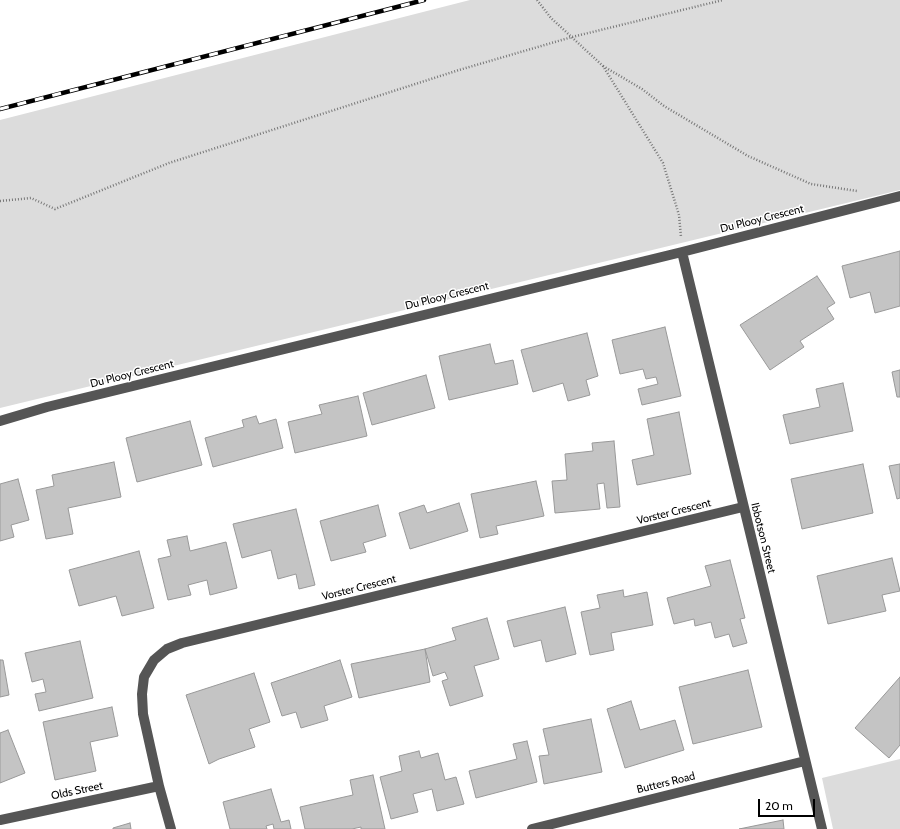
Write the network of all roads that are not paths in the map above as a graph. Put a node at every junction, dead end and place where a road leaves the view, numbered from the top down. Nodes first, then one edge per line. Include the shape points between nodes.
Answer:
1 (900, 196) edge
2 (682, 252) junction
3 (0, 421) edge
4 (743, 507) junction
5 (805, 761) junction
6 (159, 786) junction
7 (0, 820) edge
8 (171, 829) edge
9 (532, 829) edge
10 (822, 829) edge

1 - 2 street, Du Plooy Crescent
2 - 3 street, Du Plooy Crescent via 70,401
2 - 4 street, Ibbotson Street
4 - 5 street, Ibbotson Street
4 - 6 street, Vorster Crescent via 167,649 154,660 144,677 142,694 143,714
5 - 9 street, Butters Road
5 - 10 street, Ibbotson Street
6 - 7 street, Olds Street
6 - 8 street, Vorster Crescent

